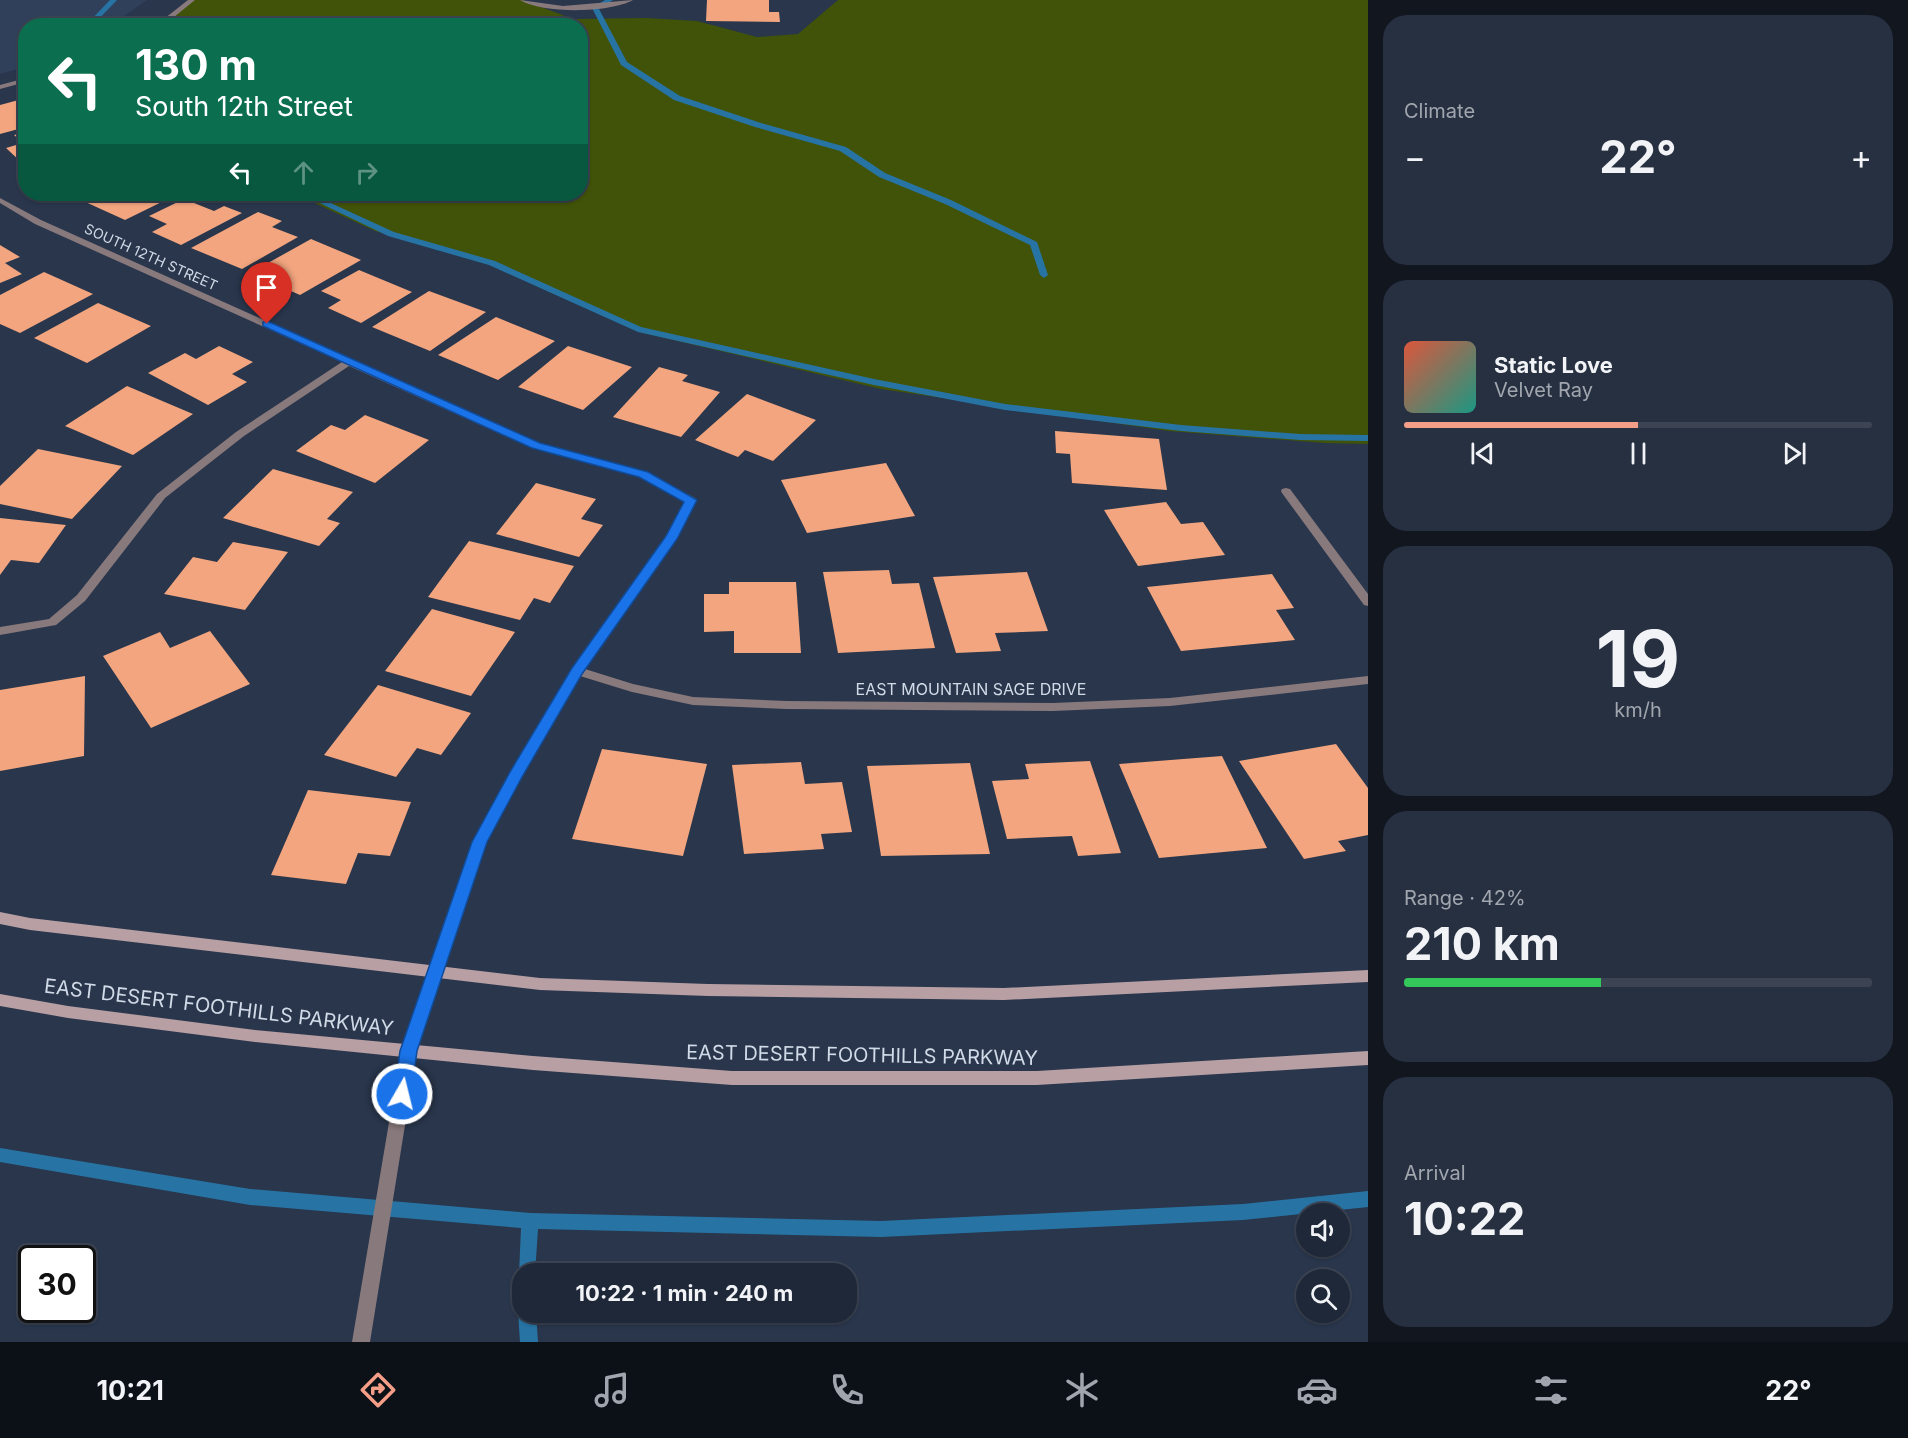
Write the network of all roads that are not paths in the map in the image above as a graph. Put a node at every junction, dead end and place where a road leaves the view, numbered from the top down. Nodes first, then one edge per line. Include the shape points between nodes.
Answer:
1 (192, 0) edge
2 (523, 0) edge
3 (630, 0) edge
4 (168, 18) edge
5 (18, 82) edge
6 (0, 87) edge
7 (0, 200) edge
8 (350, 361) junction
9 (1286, 491) dead end
10 (1368, 602) edge
11 (0, 631) edge
12 (577, 671) junction
13 (1368, 680) edge
14 (0, 918) edge
15 (434, 972) junction
16 (1368, 975) edge
17 (0, 1000) edge
18 (409, 1051) junction
19 (1368, 1058) edge
20 (361, 1342) edge

1 - 4 street
2 - 3 street via 564,10
5 - 6 street
7 - 8 street, SOUTH 12TH STREET via 38,222
8 - 11 street via 240,434 161,496 81,598 52,622
8 - 12 street, SOUTH 12TH STREET via 536,446 644,475 691,500 672,537
9 - 10 street
12 - 13 street, EAST MOUNTAIN SAGE DRIVE via 693,701 798,705 1053,707 1170,702
12 - 15 street via 480,842
14 - 15 street
15 - 16 street via 540,984 640,988 1004,994
15 - 18 street
17 - 18 street, EAST DESERT FOOTHILLS PARKWAY via 255,1036
18 - 19 street, EAST DESERT FOOTHILLS PARKWAY via 732,1078 1037,1078
18 - 20 street

